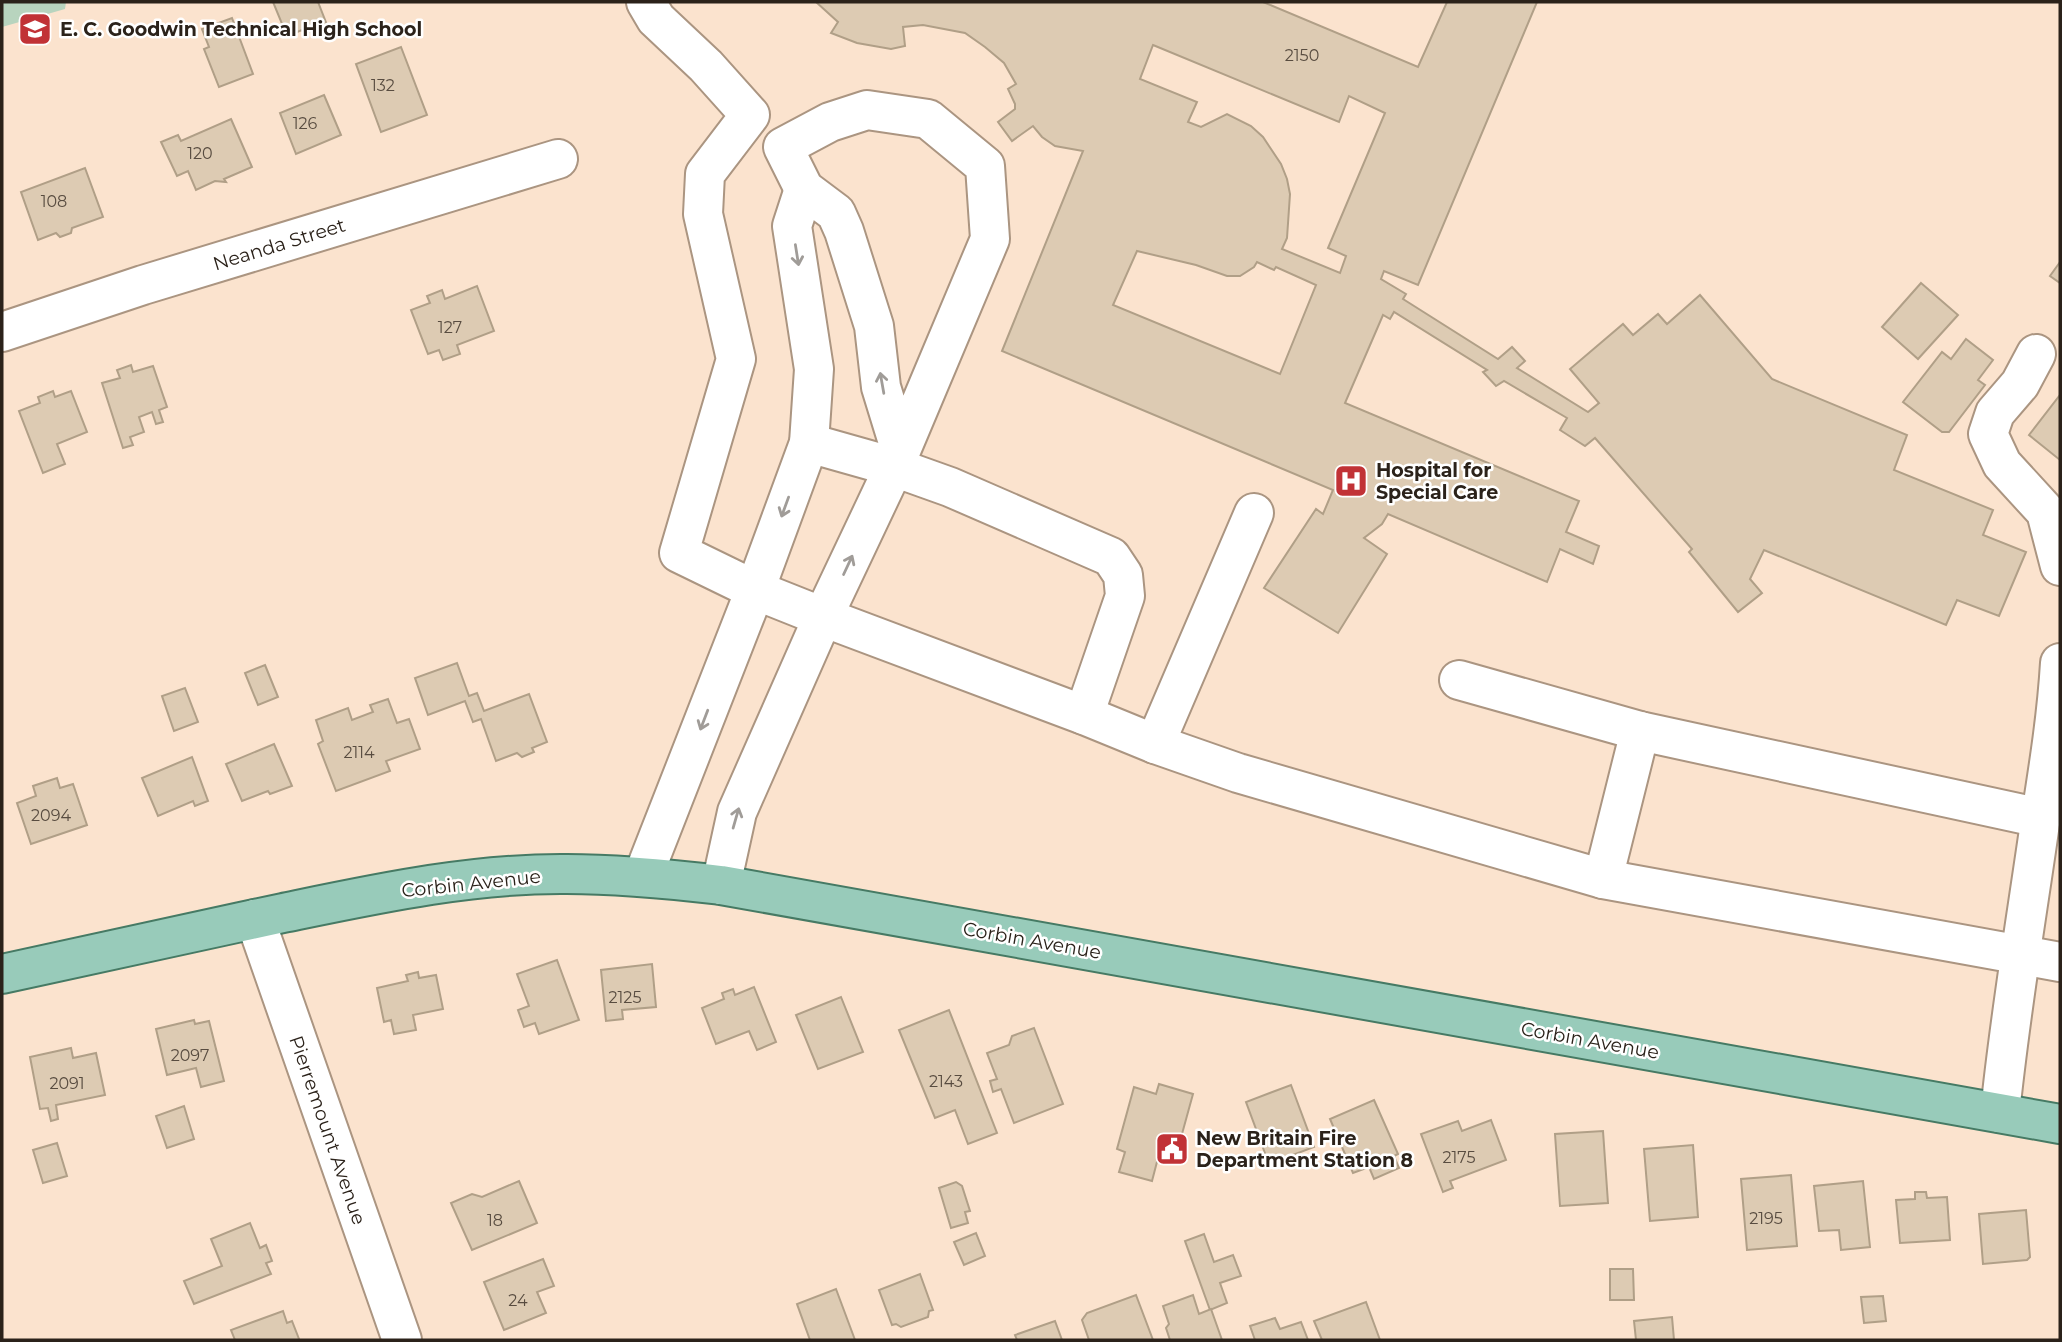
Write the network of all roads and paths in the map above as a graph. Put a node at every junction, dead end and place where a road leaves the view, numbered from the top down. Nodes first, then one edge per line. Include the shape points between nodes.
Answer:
1 (646, 2) edge
2 (750, 115) junction
3 (783, 148) junction
4 (558, 159) dead end
5 (804, 189) junction
6 (2, 332) edge
7 (2036, 354) dead end
8 (809, 443) junction
9 (897, 458) junction
10 (1254, 513) dead end
11 (2060, 566) edge
12 (755, 590) junction
13 (823, 617) junction
14 (2060, 663) edge
15 (2060, 670) edge
16 (1458, 680) dead end
17 (1084, 715) junction
18 (1640, 731) junction
19 (1155, 744) junction
20 (2041, 818) junction
21 (643, 876) junction
22 (1603, 879) junction
23 (720, 885) junction
24 (255, 919) junction
25 (2021, 955) junction
26 (2060, 962) edge
27 (2, 974) edge
28 (2000, 1113) junction
29 (2060, 1124) edge
30 (402, 1340) edge

1 - 2 street via 656,19
2 - 3 street
2 - 12 street via 705,174 702,214 736,359 679,552
3 - 5 street
3 - 9 street via 830,122 867,110 928,119 985,166 990,239
4 - 6 street, Neanda Street
5 -> 8 street via 792,226 814,369
9 -> 5 street via 881,387 874,326 844,231 836,213
7 - 11 street via 2020,384 1995,413 1988,434 2002,464 2046,512
8 - 9 street
8 -> 12 street
13 -> 9 street
9 - 17 street via 950,487 1111,557 1124,575 1125,596
10 - 19 street
12 - 13 street
12 -> 21 street
13 - 17 street
23 -> 13 street via 737,812
14 - 15 street
15 - 20 street
16 - 18 street
17 - 19 street
18 - 20 street
18 - 22 street
19 - 22 street via 1238,773
20 - 25 street
21 - 23 main road, Corbin Avenue
21 - 24 main road, Corbin Avenue via 490,878
22 - 25 street
23 - 28 main road, Corbin Avenue
24 - 27 main road, Corbin Avenue
24 - 30 street, Pierremount Avenue
25 - 26 street
25 - 28 street
28 - 29 main road, Corbin Avenue

